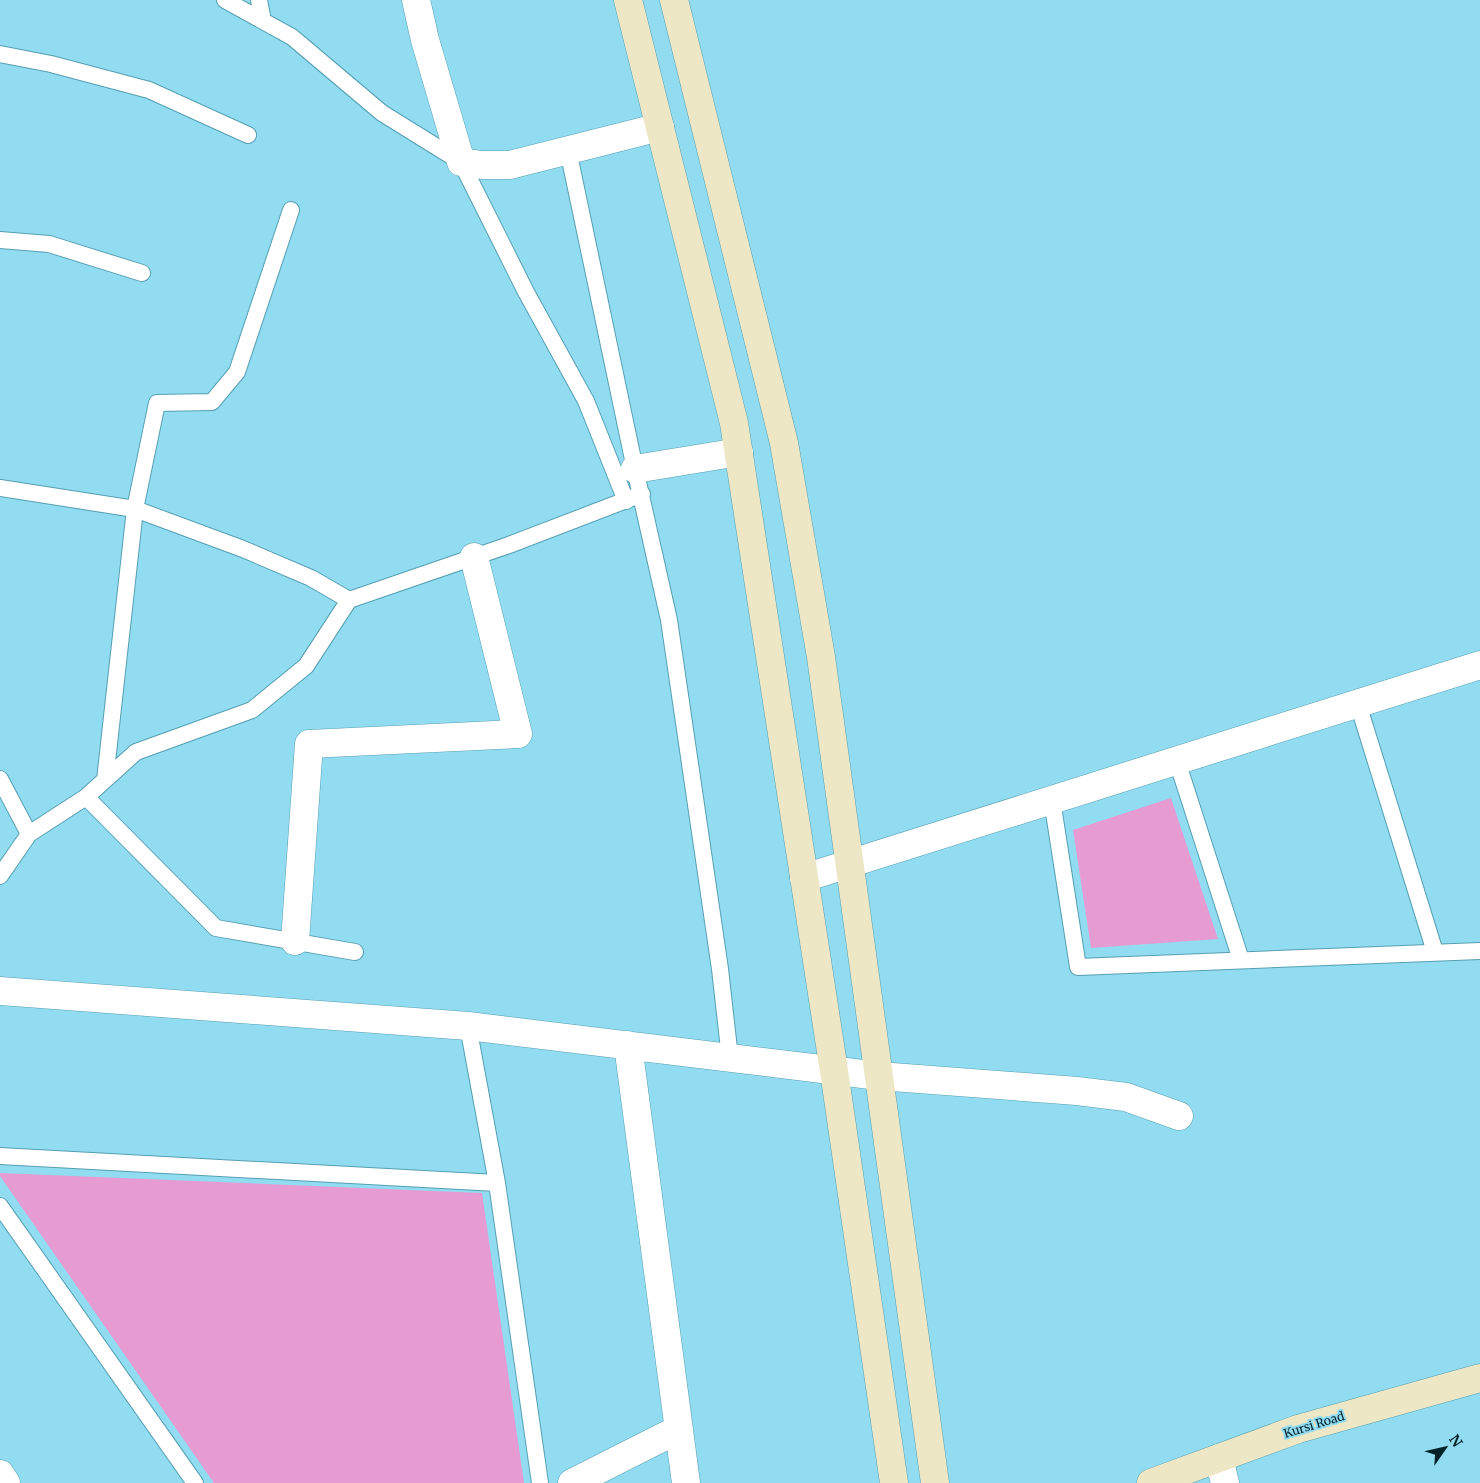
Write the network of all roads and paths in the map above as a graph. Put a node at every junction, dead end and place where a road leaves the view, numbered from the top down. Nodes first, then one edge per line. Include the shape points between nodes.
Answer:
1 (225, 0) edge
2 (259, 0) edge
3 (416, 0) edge
4 (630, 0) edge
5 (674, 0) edge
6 (263, 21) junction
7 (0, 54) edge
8 (660, 127) junction
9 (248, 135) dead end
10 (568, 150) junction
11 (462, 162) junction
12 (291, 210) dead end
13 (0, 240) edge
14 (142, 273) dead end
15 (739, 452) junction
16 (639, 481) junction
17 (0, 488) edge
18 (626, 501) junction
19 (135, 508) junction
20 (474, 557) junction
21 (349, 600) junction
22 (1480, 665) edge
23 (1358, 704) junction
24 (1177, 761) junction
25 (0, 779) edge
26 (104, 780) junction
27 (86, 797) junction
28 (1052, 800) junction
29 (29, 834) junction
30 (850, 864) junction
31 (0, 876) edge
32 (804, 878) junction
33 (294, 941) junction
34 (1480, 951) edge
35 (355, 952) dead end
36 (1435, 952) junction
37 (1241, 960) junction
38 (0, 990) edge
39 (468, 1026) junction
40 (628, 1045) junction
41 (730, 1058) junction
42 (834, 1071) junction
43 (879, 1076) junction
44 (1179, 1116) dead end
45 (0, 1156) edge
46 (497, 1183) junction
47 (0, 1206) edge
48 (1480, 1378) edge
49 (679, 1429) junction
50 (1222, 1470) edge
51 (0, 1474) edge
52 (6, 1483) edge
53 (195, 1483) edge
54 (540, 1483) edge
55 (572, 1483) edge
56 (686, 1483) edge
57 (894, 1483) edge
58 (935, 1483) edge
59 (1151, 1483) edge

1 - 6 lane
2 - 6 lane
3 - 11 street
4 - 8 street
5 - 30 street via 784,443 821,657
6 - 11 lane via 292,37 382,113
7 - 9 lane via 150,90
8 - 10 street
8 - 15 street
10 - 11 street via 510,165
10 - 16 lane
11 - 18 lane via 526,292 586,401
12 - 19 lane via 237,372 212,402 157,403
13 - 14 lane via 49,244
15 - 16 street
15 - 32 street
16 - 18 lane
16 - 41 lane via 669,620
17 - 19 lane
18 - 20 lane
19 - 21 lane via 311,578
19 - 26 lane
20 - 21 lane
20 - 33 street via 518,734 308,744
21 - 26 lane via 306,666 252,710 136,752
22 - 23 street
23 - 24 street
23 - 36 lane
24 - 28 street
24 - 37 lane
25 - 29 lane
26 - 27 lane
27 - 29 lane
27 - 33 lane via 216,928
28 - 30 street
28 - 37 lane via 1078,967
29 - 31 lane
30 - 32 street
30 - 43 street
32 - 42 street
33 - 35 lane
34 - 36 lane
36 - 37 lane
38 - 39 street
39 - 40 street
39 - 46 lane
40 - 41 street
40 - 49 street
41 - 42 street
42 - 43 street
42 - 57 street
43 - 44 street via 1126,1096
43 - 58 street
45 - 46 lane
46 - 54 lane
47 - 53 lane
48 - 50 street, Kursi Road via 1298,1428
49 - 55 street
49 - 56 street
50 - 59 street, Kursi Road
51 - 52 street

